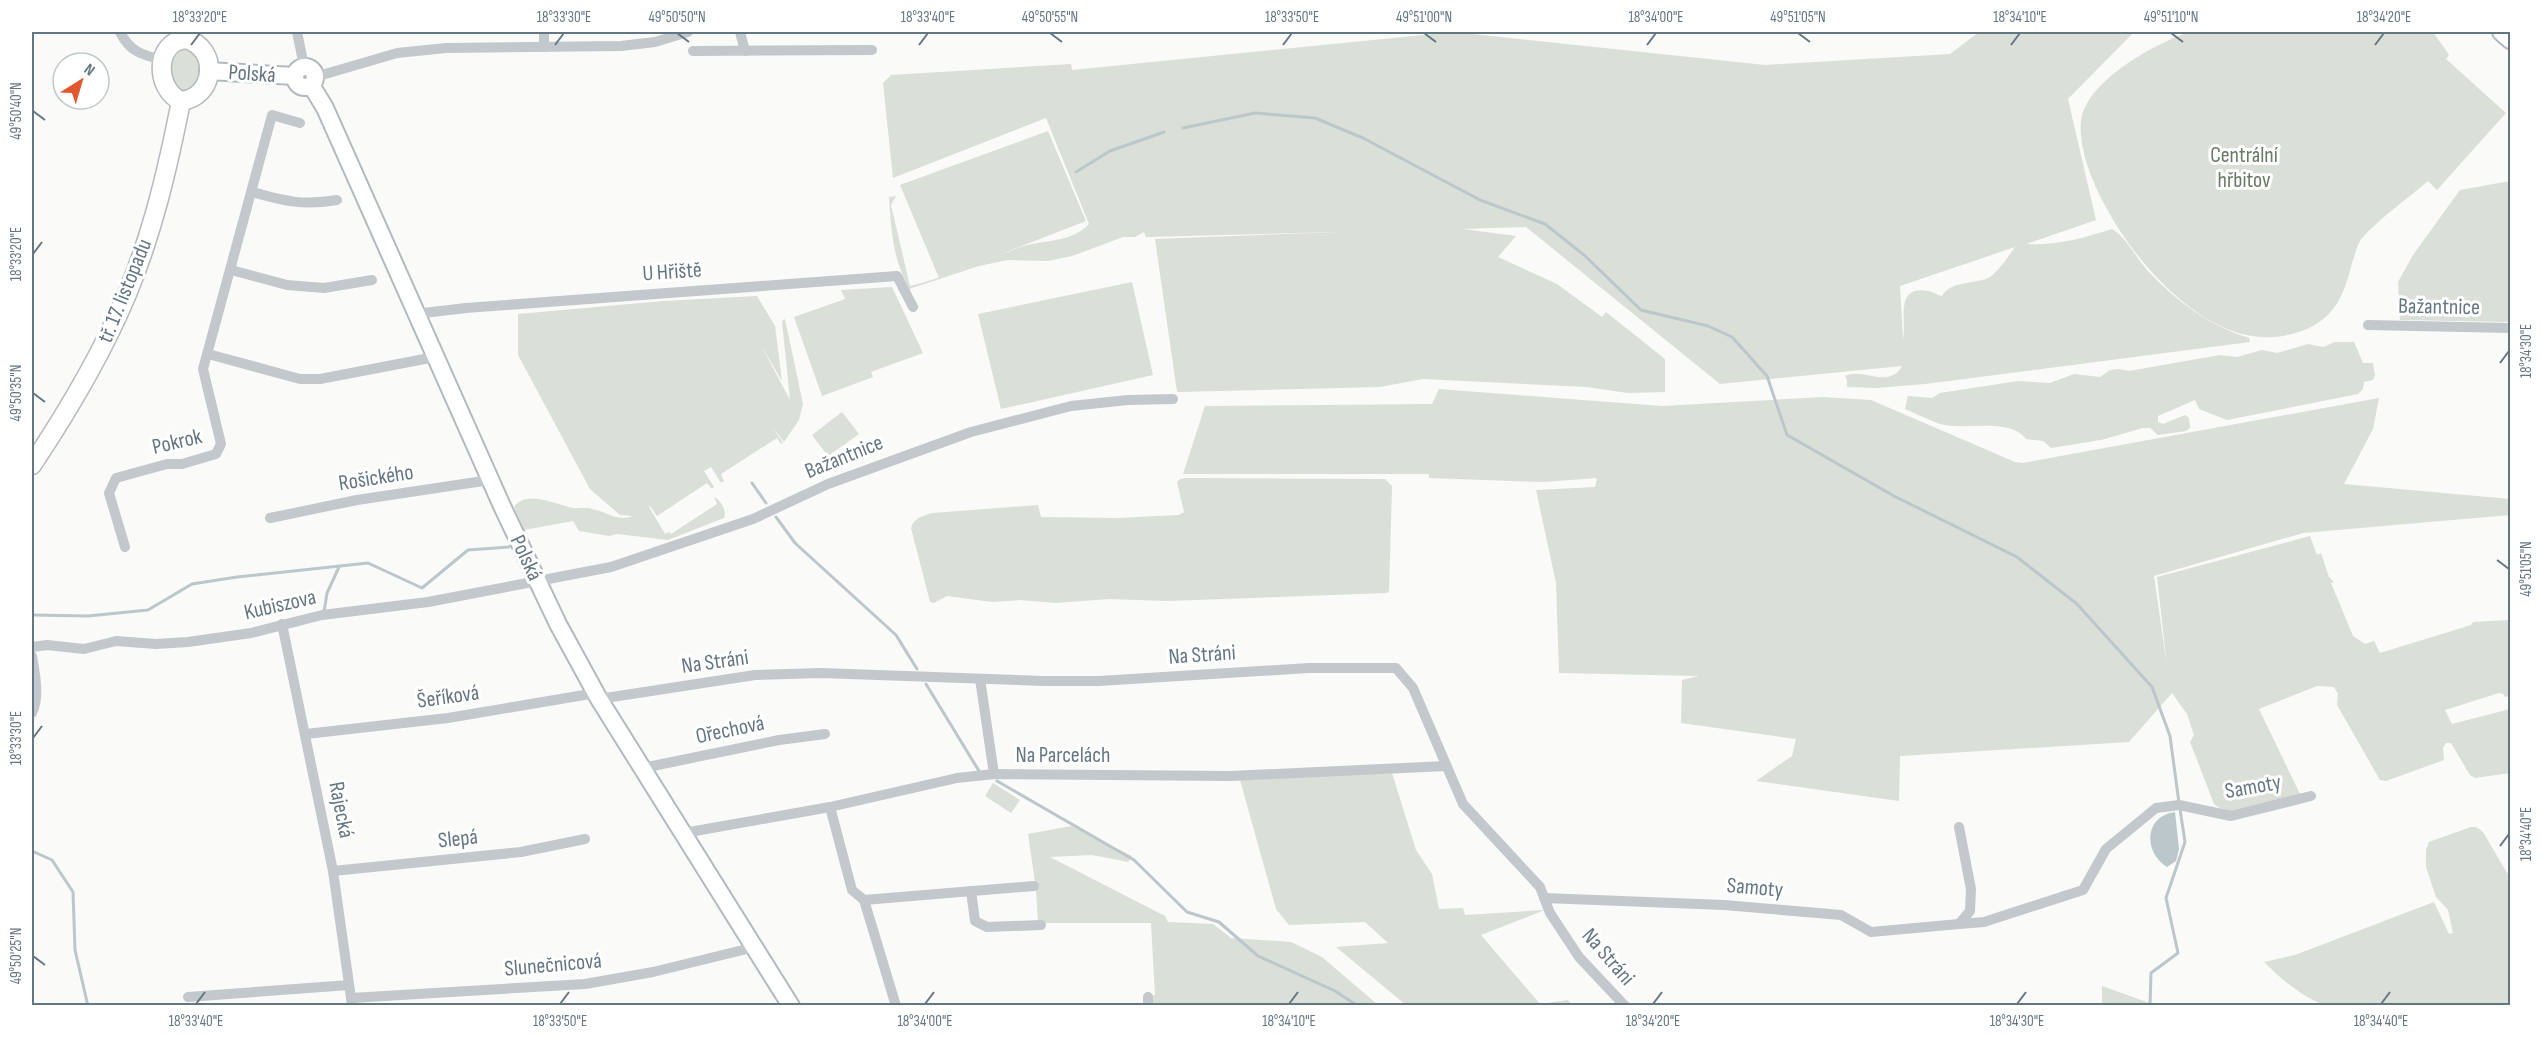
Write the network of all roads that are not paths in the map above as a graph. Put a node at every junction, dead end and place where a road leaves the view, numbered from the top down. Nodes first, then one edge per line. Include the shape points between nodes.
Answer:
1 (120, 32) edge
2 (297, 32) edge
3 (544, 32) edge
4 (688, 32) edge
5 (740, 32) edge
6 (2501, 32) edge
7 (187, 35) edge
8 (2511, 40) edge
9 (544, 47) junction
10 (872, 50) dead end
11 (693, 51) dead end
12 (745, 51) junction
13 (162, 60) junction
14 (208, 71) junction
15 (306, 76) junction
16 (181, 101) junction
17 (300, 123) dead end
18 (252, 192) junction
19 (337, 200) dead end
20 (231, 270) junction
21 (372, 279) dead end
22 (913, 308) dead end
23 (416, 314) junction
24 (2368, 325) dead end
25 (2511, 328) edge
26 (208, 354) junction
27 (435, 357) junction
28 (1173, 399) dead end
29 (34, 454) edge
30 (490, 480) junction
31 (270, 518) dead end
32 (124, 547) dead end
33 (537, 582) junction
34 (282, 624) junction
35 (32, 647) edge
36 (32, 656) edge
37 (980, 679) junction
38 (598, 696) junction
39 (33, 710) edge
40 (306, 734) junction
41 (825, 734) dead end
42 (1446, 766) junction
43 (643, 768) junction
44 (994, 774) junction
45 (2311, 796) dead end
46 (830, 807) junction
47 (1959, 827) dead end
48 (684, 833) junction
49 (585, 839) dead end
50 (333, 871) junction
51 (1034, 886) dead end
52 (971, 891) junction
53 (1544, 898) junction
54 (864, 900) junction
55 (1959, 924) junction
56 (1041, 925) dead end
57 (755, 946) junction
58 (349, 985) junction
59 (188, 997) dead end
60 (351, 1002) edge
61 (791, 1005) edge
62 (896, 1005) edge
63 (1625, 1005) edge

1 - 13 street via 130,49
2 - 15 street
3 - 9 street
4 - 9 street via 655,42 621,46
5 - 12 street
6 - 8 street
7 - 13 main road via 171,45
7 - 14 main road via 203,49
9 - 15 street via 397,53
10 - 12 street
11 - 12 street
13 - 16 main road via 164,84
14 - 15 street, Polská
14 - 16 main road via 207,84 200,94
15 - 23 street, Polská via 325,108
16 - 29 main road, tř. 17. listopadu via 157,208 128,294 96,361
17 - 18 street, Pokrok via 272,115
18 - 19 street via 299,204
18 - 20 street, Pokrok
20 - 21 street via 287,285 324,288
20 - 26 street, Pokrok
22 - 23 street, U Hřiště via 897,276
23 - 27 street, Polská
24 - 25 street, Bažantnice
26 - 27 street via 300,379 320,379
26 - 32 street, Pokrok via 203,369 221,444 216,454 116,478 110,493
27 - 30 street, Polská
28 - 33 street, Bažantnice via 1071,406 971,432 828,483 739,524 611,567
30 - 31 street, Rošického
30 - 33 street, Polská
33 - 34 street, Kubiszova
33 - 38 street, Polská
34 - 35 street, Kubiszova via 251,633 188,642 116,641 84,649
34 - 40 street, Rajecká
36 - 39 street
37 - 38 street, Na Stráni via 821,673 755,675
37 - 42 street, Na Stráni via 1099,681 1309,668 1396,668 1413,688
37 - 44 street
38 - 40 street, Šeříková
38 - 43 street, Polská
40 - 50 street, Rajecká
41 - 43 street, Ořechová
42 - 44 street, Na Parcelách via 1231,776
42 - 53 street, Na Stráni via 1463,804 1540,887
43 - 48 street, Polská
44 - 46 street, Na Parcelách via 957,778
45 - 55 street, Samoty via 2231,816 2179,805 2156,808 2106,849 2084,890 1984,922
46 - 48 street, Na Parcelách
46 - 54 street via 852,890
47 - 55 street via 1971,889 1970,911
48 - 57 street, Polská
49 - 50 street, Slepá via 521,852
50 - 58 street, Rajecká
51 - 52 street
52 - 54 street
52 - 56 street via 975,921 987,927
53 - 55 street, Samoty via 1724,905 1841,915 1871,932
53 - 63 street, Na Stráni via 1550,914 1579,957
54 - 62 street
57 - 60 street, Slunečnicová via 653,972 585,984
57 - 61 street, Polská
58 - 59 street
58 - 60 street, Rajecká

